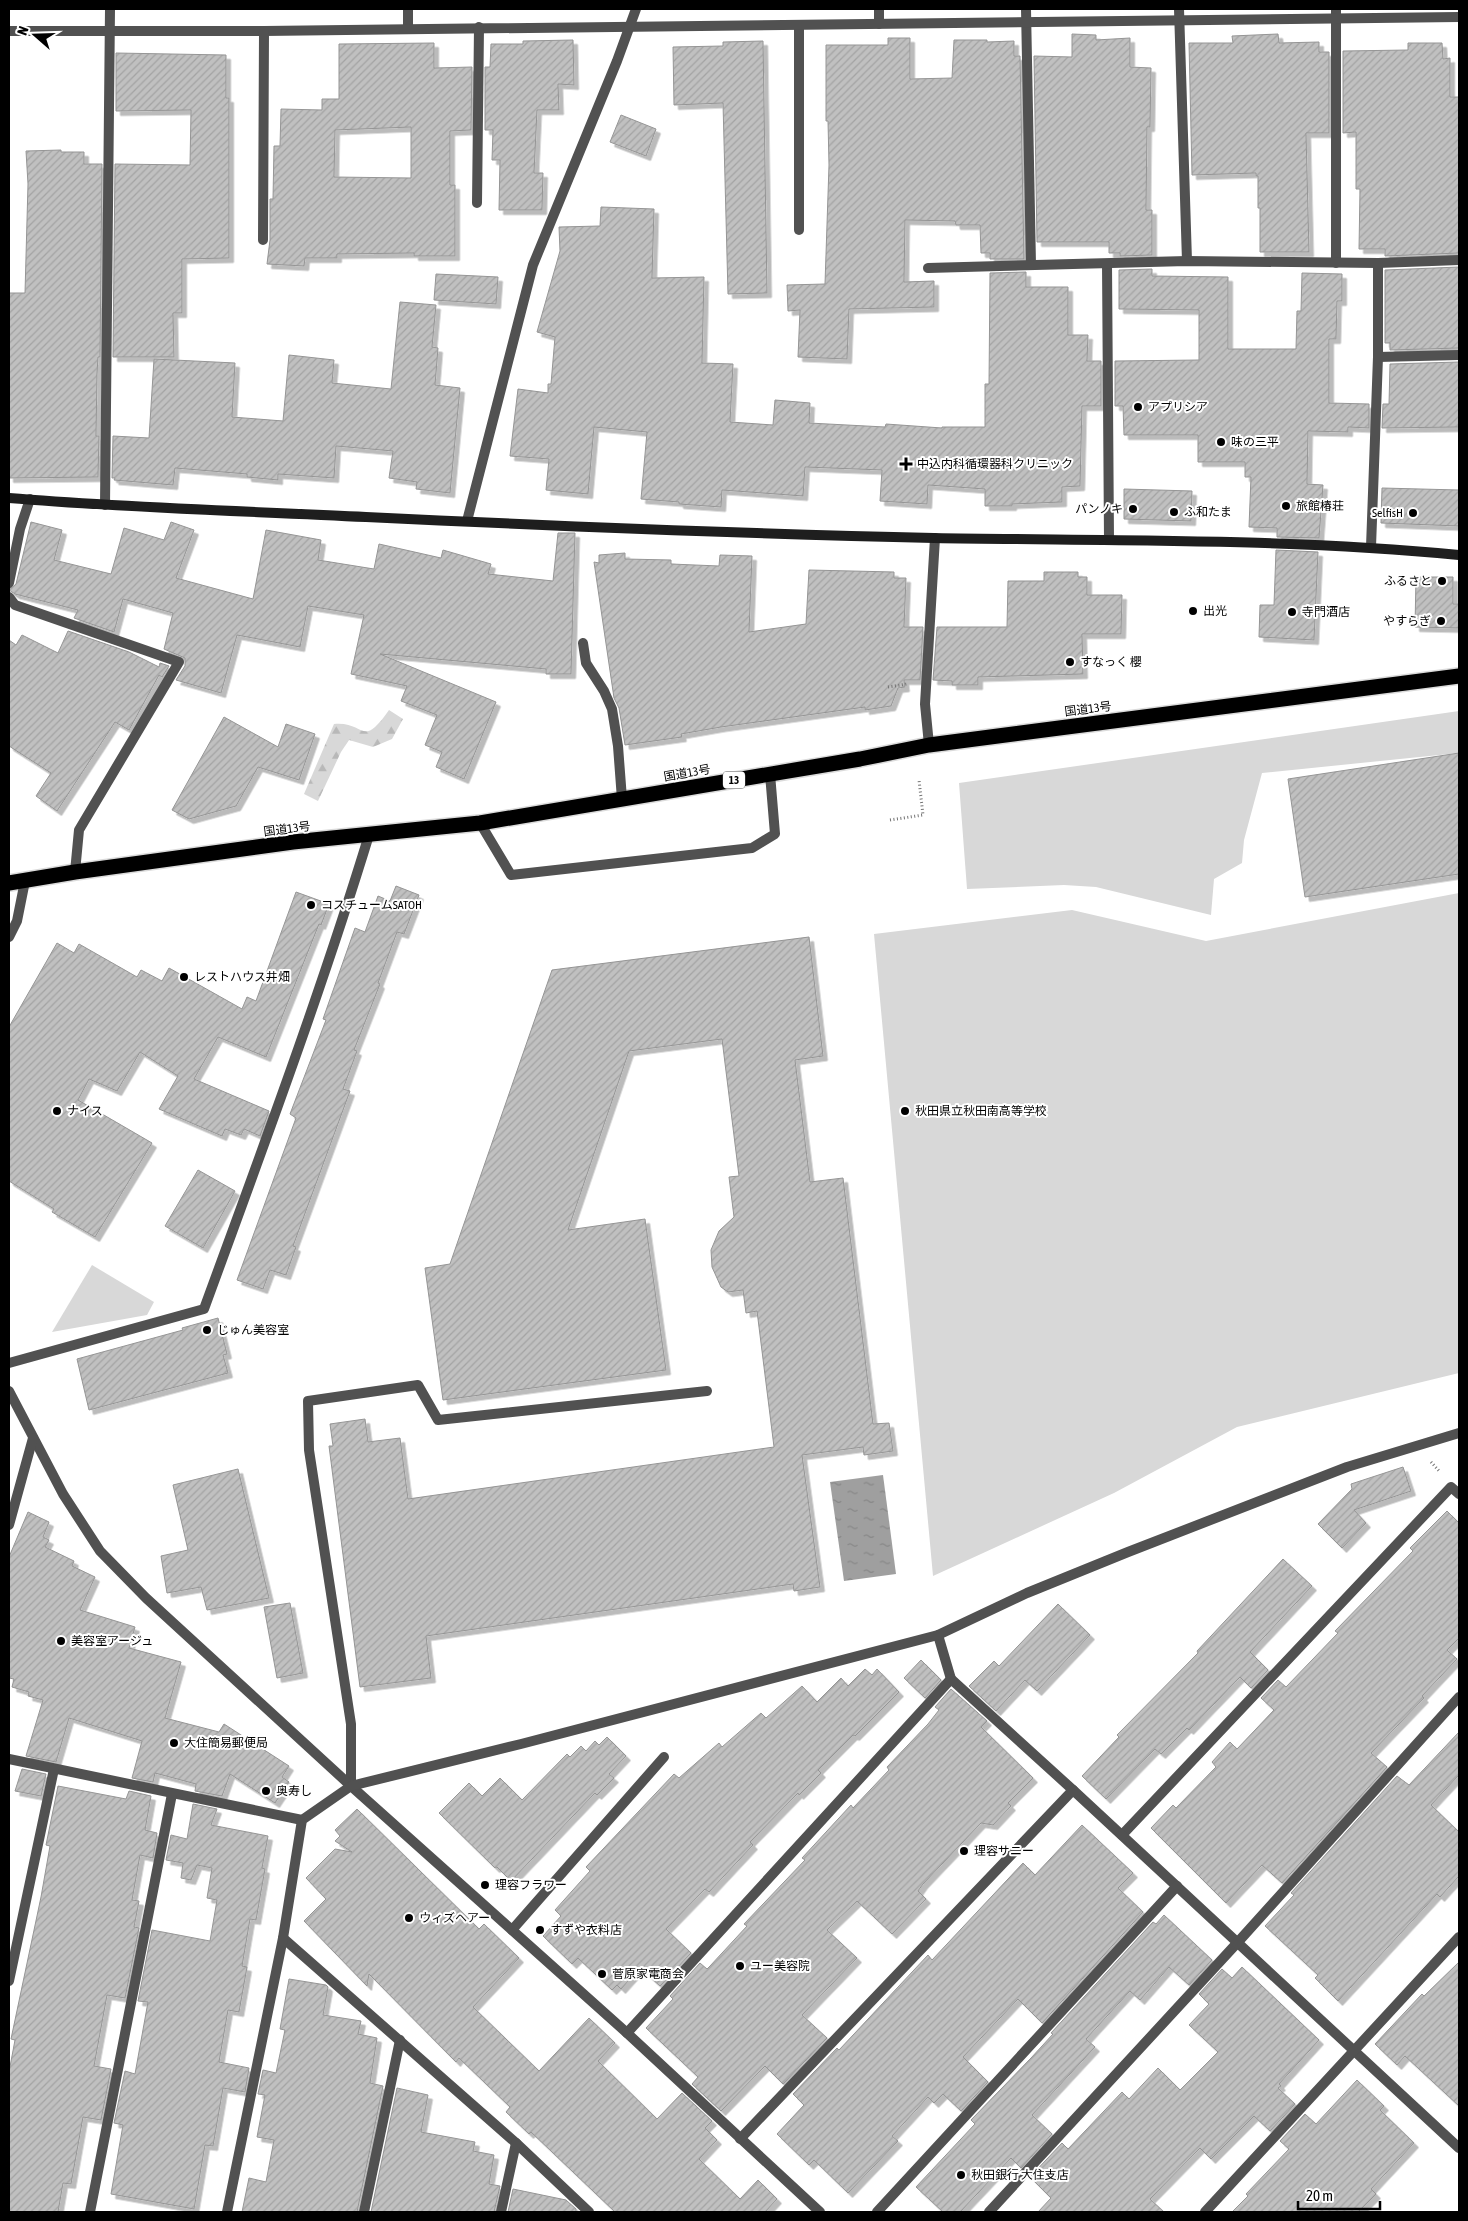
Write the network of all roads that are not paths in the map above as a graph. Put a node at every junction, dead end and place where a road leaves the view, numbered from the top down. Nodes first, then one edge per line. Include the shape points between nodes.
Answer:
1 (110, 9) edge
2 (408, 9) edge
3 (636, 9) edge
4 (879, 9) edge
5 (1026, 9) edge
6 (1179, 9) edge
7 (1336, 14) edge
8 (1459, 17) edge
9 (1179, 20) junction
10 (1026, 22) junction
11 (879, 24) junction
12 (798, 25) junction
13 (479, 27) junction
14 (630, 27) junction
15 (408, 29) junction
16 (111, 30) junction
17 (9, 31) edge
18 (264, 31) junction
19 (476, 203) dead end
20 (799, 230) dead end
21 (263, 240) dead end
22 (1459, 260) edge
23 (1186, 262) junction
24 (1336, 263) junction
25 (1108, 264) junction
26 (1378, 264) junction
27 (1031, 266) junction
28 (928, 268) dead end
29 (1459, 356) edge
30 (1378, 357) junction
31 (9, 498) edge
32 (30, 500) junction
33 (105, 505) junction
34 (467, 521) junction
35 (935, 538) junction
36 (1109, 539) junction
37 (1371, 547) junction
38 (1459, 556) edge
39 (9, 583) edge
40 (9, 597) edge
41 (583, 643) dead end
42 (1459, 676) edge
43 (929, 745) junction
44 (770, 774) junction
45 (622, 799) junction
46 (480, 823) junction
47 (369, 835) junction
48 (75, 872) junction
49 (25, 881) junction
50 (9, 883) edge
51 (9, 937) edge
52 (9, 1363) edge
53 (9, 1391) edge
54 (707, 1391) dead end
55 (1459, 1433) edge
56 (33, 1438) junction
57 (1459, 1494) edge
58 (9, 1525) edge
59 (938, 1635) junction
60 (951, 1678) junction
61 (1459, 1697) edge
62 (664, 1757) dead end
63 (9, 1759) edge
64 (54, 1769) junction
65 (352, 1786) junction
66 (1073, 1790) junction
67 (172, 1794) junction
68 (302, 1820) junction
69 (1122, 1835) junction
70 (1178, 1886) junction
71 (512, 1930) junction
72 (1459, 1937) edge
73 (283, 1938) junction
74 (1238, 1942) junction
75 (9, 1981) edge
76 (627, 2033) junction
77 (400, 2040) junction
78 (1354, 2050) junction
79 (740, 2139) junction
80 (516, 2143) junction
81 (1458, 2145) edge
82 (90, 2212) edge
83 (227, 2212) edge
84 (364, 2212) edge
85 (501, 2212) edge
86 (589, 2212) edge
87 (820, 2212) edge
88 (877, 2212) edge
89 (990, 2212) edge
90 (1205, 2212) edge

1 - 16 street
2 - 15 street
3 - 14 street
4 - 11 street
5 - 10 street
6 - 9 street
7 - 8 street
7 - 9 street
7 - 24 street
9 - 10 street
9 - 23 street
10 - 11 street
10 - 27 street
11 - 12 street
12 - 14 street
12 - 20 street
13 - 14 street
13 - 15 street
13 - 19 street
14 - 34 street via 533,265
15 - 18 street
16 - 17 street
16 - 18 street
16 - 33 street
18 - 21 street
22 - 26 street
23 - 24 street
23 - 25 street
24 - 26 street
25 - 27 street
25 - 36 street
26 - 30 street
27 - 28 street
29 - 30 street
30 - 37 street
31 - 32 street
32 - 33 street
32 - 39 street via 20,529
33 - 34 street
34 - 35 street via 531,526
35 - 36 street
35 - 43 street via 925,704
36 - 37 street
37 - 38 street
40 - 48 street via 15,605 179,662 79,830
41 - 45 street via 586,663 612,709
42 - 43 highway, 国道13号 / 13
43 - 44 highway, 国道13号 / 13
44 - 45 highway, 国道13号 / 13
44 - 46 street via 774,834 752,848 510,875
45 - 46 highway, 国道13号 / 13
46 - 47 highway, 国道13号 / 13
47 - 48 highway, 国道13号 / 13 via 293,842
47 - 52 street via 204,1310
48 - 49 highway, 国道13号 / 13
49 - 50 highway, 国道13号 / 13
49 - 51 street via 17,921
53 - 56 street
54 - 65 street via 438,1420 418,1385 308,1401 309,1450 351,1724
55 - 59 street via 1347,1467 1027,1593
56 - 58 street
56 - 65 street via 63,1494 100,1551 146,1598
57 - 69 street via 1451,1487
59 - 60 street
59 - 65 street
60 - 66 street
60 - 76 street
61 - 74 street
62 - 71 street
63 - 64 street
64 - 67 street
64 - 75 street
65 - 68 street
65 - 71 street
66 - 69 street
66 - 79 street
67 - 68 street
67 - 82 street
68 - 73 street
69 - 70 street
70 - 74 street
70 - 88 street
71 - 76 street
72 - 78 street
73 - 77 street
73 - 83 street
74 - 78 street
74 - 89 street
76 - 79 street
77 - 80 street
77 - 84 street
78 - 81 street
78 - 90 street
79 - 87 street
80 - 85 street
80 - 86 street

